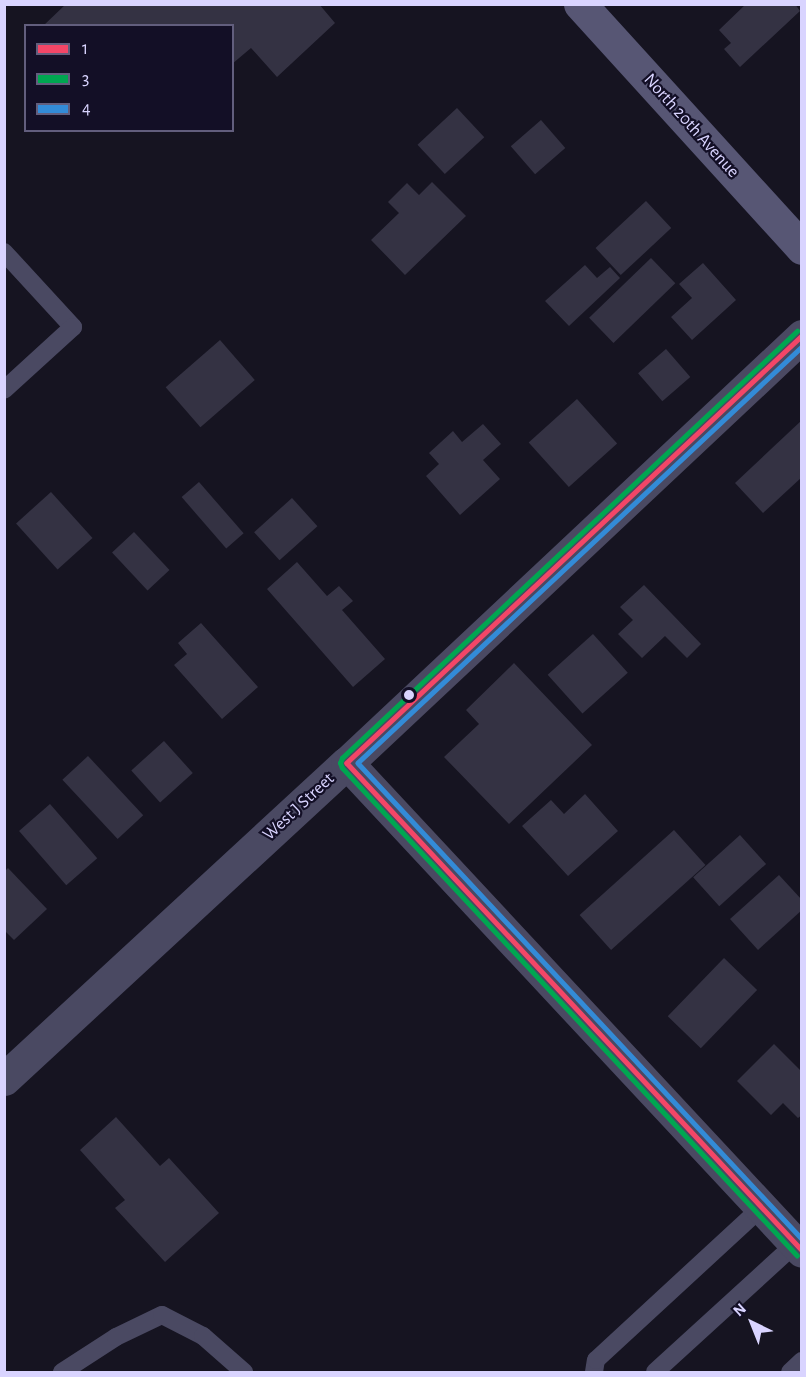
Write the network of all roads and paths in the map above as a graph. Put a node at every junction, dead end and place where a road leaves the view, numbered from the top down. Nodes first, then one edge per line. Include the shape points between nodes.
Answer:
1 (580, 4) edge
2 (801, 248) edge
3 (4, 252) edge
4 (801, 336) edge
5 (4, 390) edge
6 (347, 763) junction
7 (4, 1079) edge
8 (760, 1208) junction
9 (798, 1248) edge
10 (801, 1361) edge
11 (62, 1372) edge
12 (244, 1372) edge
13 (594, 1372) edge
14 (656, 1372) edge
15 (790, 1372) edge

1 - 2 street, North 20th Avenue
3 - 5 lane via 74,327
4 - 6 street, West J Street
6 - 7 street, West J Street
6 - 8 street
8 - 9 street
8 - 13 lane via 596,1360
9 - 14 lane
10 - 15 lane
11 - 12 lane via 116,1337 162,1315 203,1336

